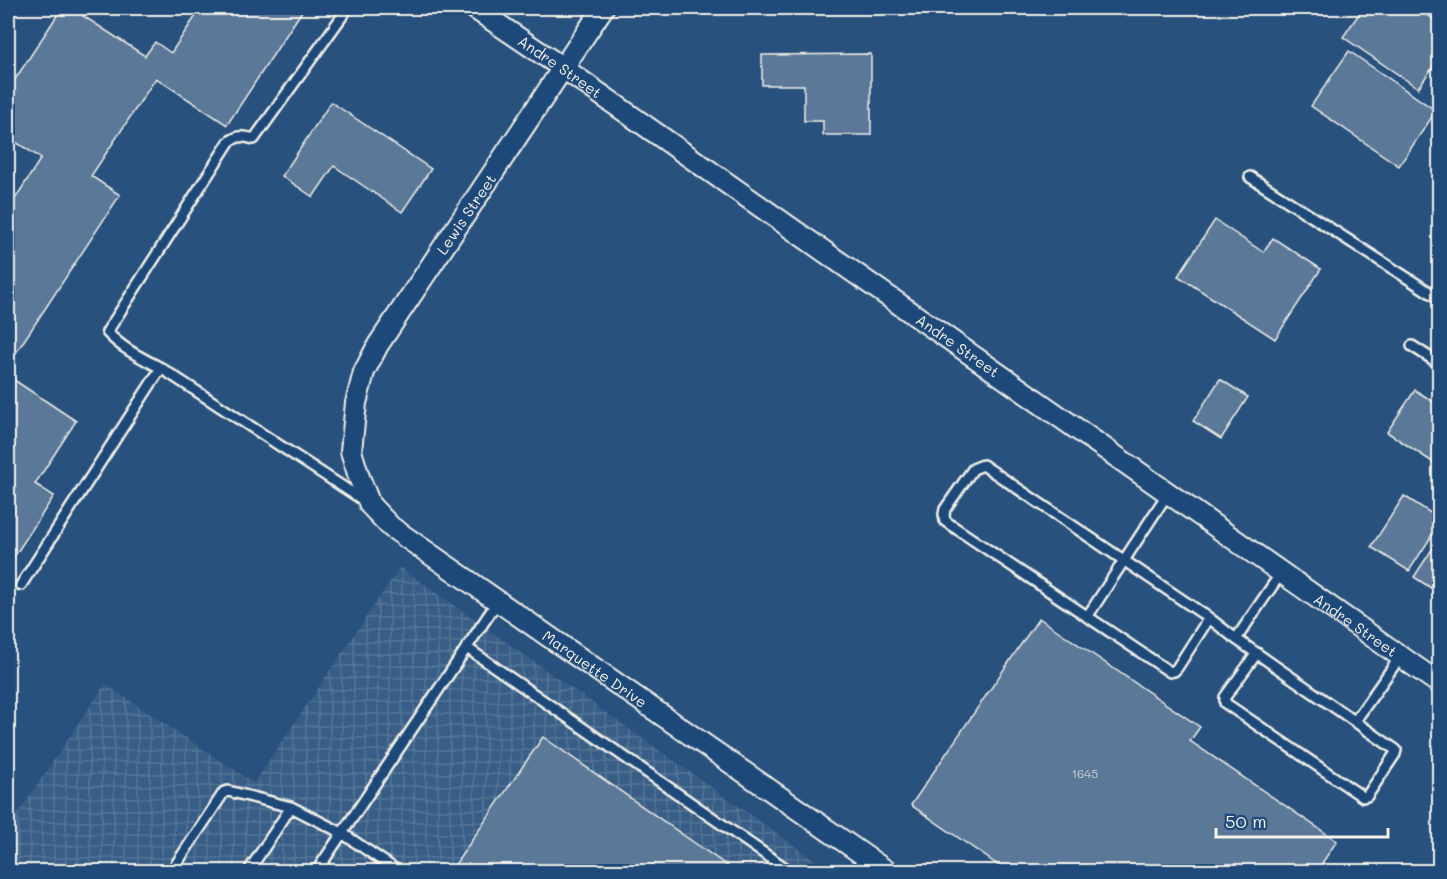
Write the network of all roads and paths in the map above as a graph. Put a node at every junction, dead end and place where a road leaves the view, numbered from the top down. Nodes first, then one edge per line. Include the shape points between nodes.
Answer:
1 (348, 8) edge
2 (474, 8) edge
3 (603, 8) edge
4 (564, 68) junction
5 (1250, 177) dead end
6 (1440, 299) edge
7 (1412, 346) dead end
8 (1440, 364) edge
9 (161, 368) junction
10 (353, 430) joint
11 (1168, 493) junction
12 (370, 505) junction
13 (1124, 561) junction
14 (1281, 573) junction
15 (21, 585) dead end
16 (498, 601) junction
17 (1087, 617) junction
18 (1209, 618) junction
19 (1236, 639) junction
20 (467, 648) junction
21 (1257, 653) junction
22 (1400, 657) junction
23 (1440, 684) edge
24 (1355, 721) junction
25 (291, 807) junction
26 (342, 833) junction
27 (171, 872) edge
28 (248, 872) edge
29 (316, 872) edge
30 (399, 872) edge
31 (791, 872) edge
32 (888, 872) edge

1 - 9 lane via 254,139 235,137 229,142 107,332 130,351
2 - 4 street, Andre Street
3 - 4 street, Lewis Street
4 - 10 street, Lewis Street via 378,345 364,372
4 - 11 street, Andre Street
5 - 6 lane
7 - 8 lane
9 - 12 lane
9 - 15 lane
10 - 12 street, Marquette Drive via 351,451
11 - 13 lane
11 - 14 street, Andre Street
12 - 16 street, Marquette Drive via 391,527
13 - 17 lane
13 - 17 lane via 983,465 973,469 945,509 945,521
13 - 18 lane
14 - 19 lane
14 - 22 street, Andre Street
16 - 20 lane
16 - 32 street, Marquette Drive
17 - 18 lane via 1170,672 1177,668
18 - 19 lane
19 - 21 lane
20 - 26 lane
20 - 31 lane
21 - 24 lane
21 - 24 lane via 1225,703 1363,797 1396,750
22 - 23 street, Andre Street
22 - 24 lane
25 - 26 lane
25 - 27 lane via 224,792
25 - 28 lane
26 - 29 lane
26 - 30 lane

